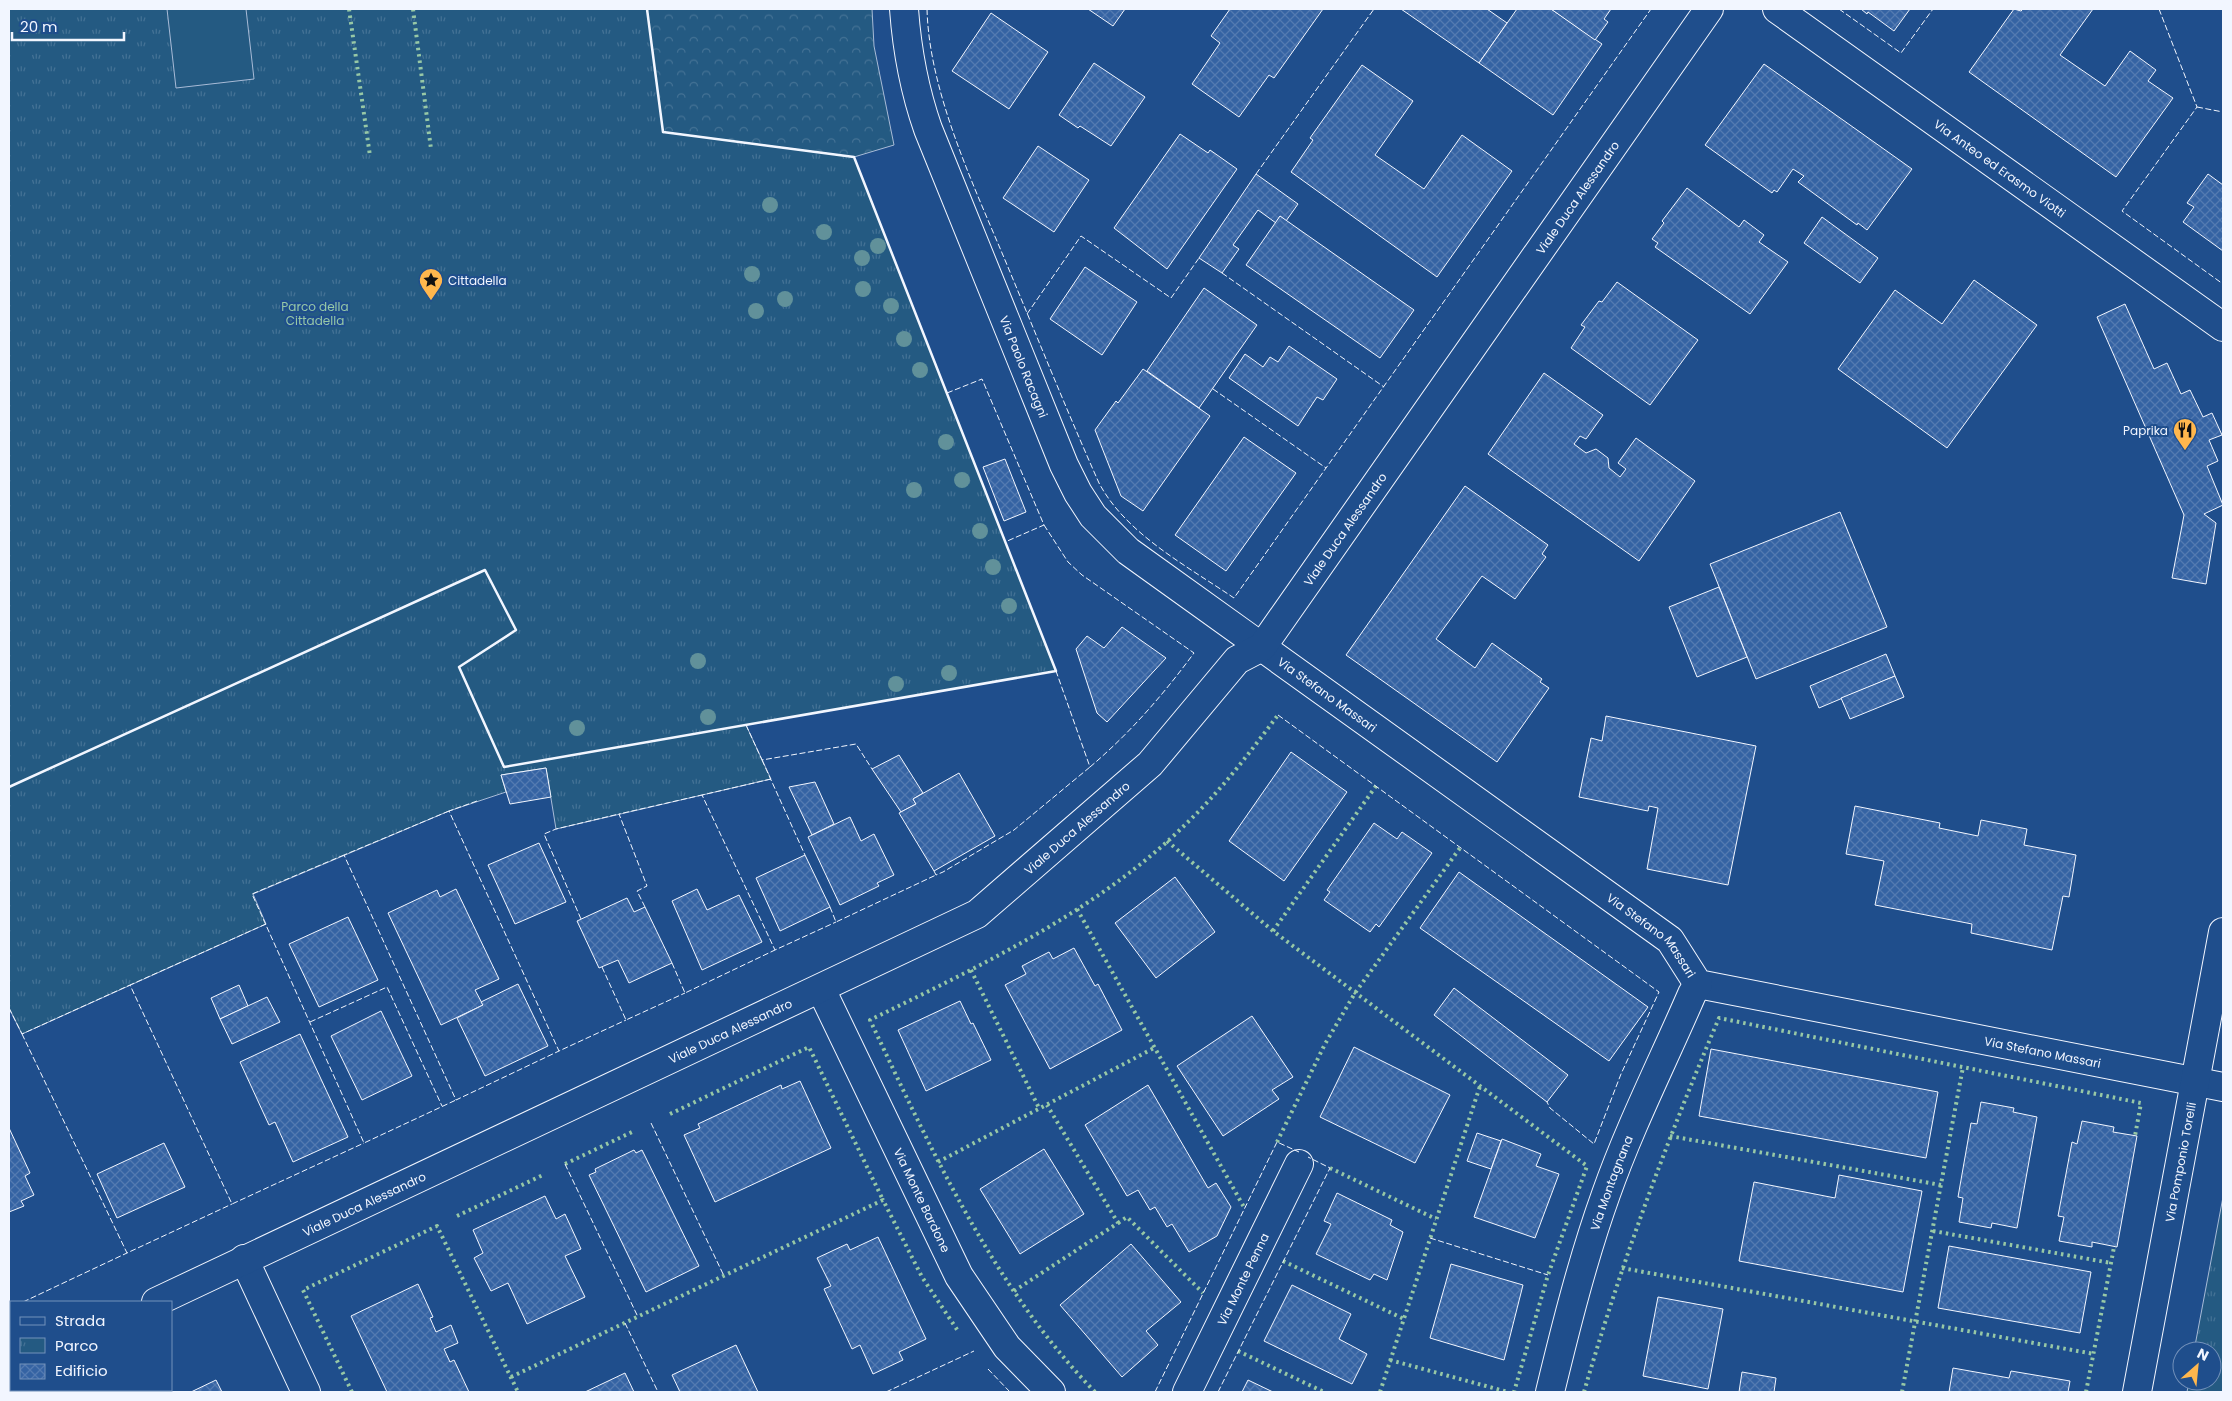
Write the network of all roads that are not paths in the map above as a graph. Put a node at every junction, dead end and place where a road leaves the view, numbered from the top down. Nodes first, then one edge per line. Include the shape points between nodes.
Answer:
1 (904, 9) edge
2 (1709, 9) edge
3 (1777, 9) edge
4 (2223, 326) edge
5 (1262, 647) junction
6 (2223, 932) edge
7 (1698, 984) junction
8 (821, 989) junction
9 (2195, 1081) junction
10 (2223, 1087) edge
11 (1299, 1164) dead end
12 (244, 1259) junction
13 (158, 1301) edge
14 (306, 1392) edge
15 (1051, 1392) edge
16 (1187, 1392) edge
17 (1550, 1392) edge
18 (2137, 1392) edge

1 - 5 street, Via Paolo Racagni via 910,64 928,128 1051,435 1078,493 1092,516 1128,551
2 - 5 street, Viale Duca Alessandro
3 - 4 street, Via Anteo ed Erasmo Viotti
5 - 7 street, Via Stefano Massari via 1670,940
5 - 8 street, Viale Duca Alessandro via 1237,660 1150,764 977,914
6 - 9 street, Via Pomponio Torelli
7 - 9 street, Via Stefano Massari
7 - 17 street, Via Montagnana via 1605,1195
8 - 12 street, Viale Duca Alessandro
8 - 15 street, Via Monte Bardone via 959,1276 1007,1347
9 - 10 street, Via Stefano Massari
9 - 18 street, Via Pomponio Torelli
11 - 16 street, Via Monte Penna
12 - 13 street, Viale Duca Alessandro
12 - 14 street

